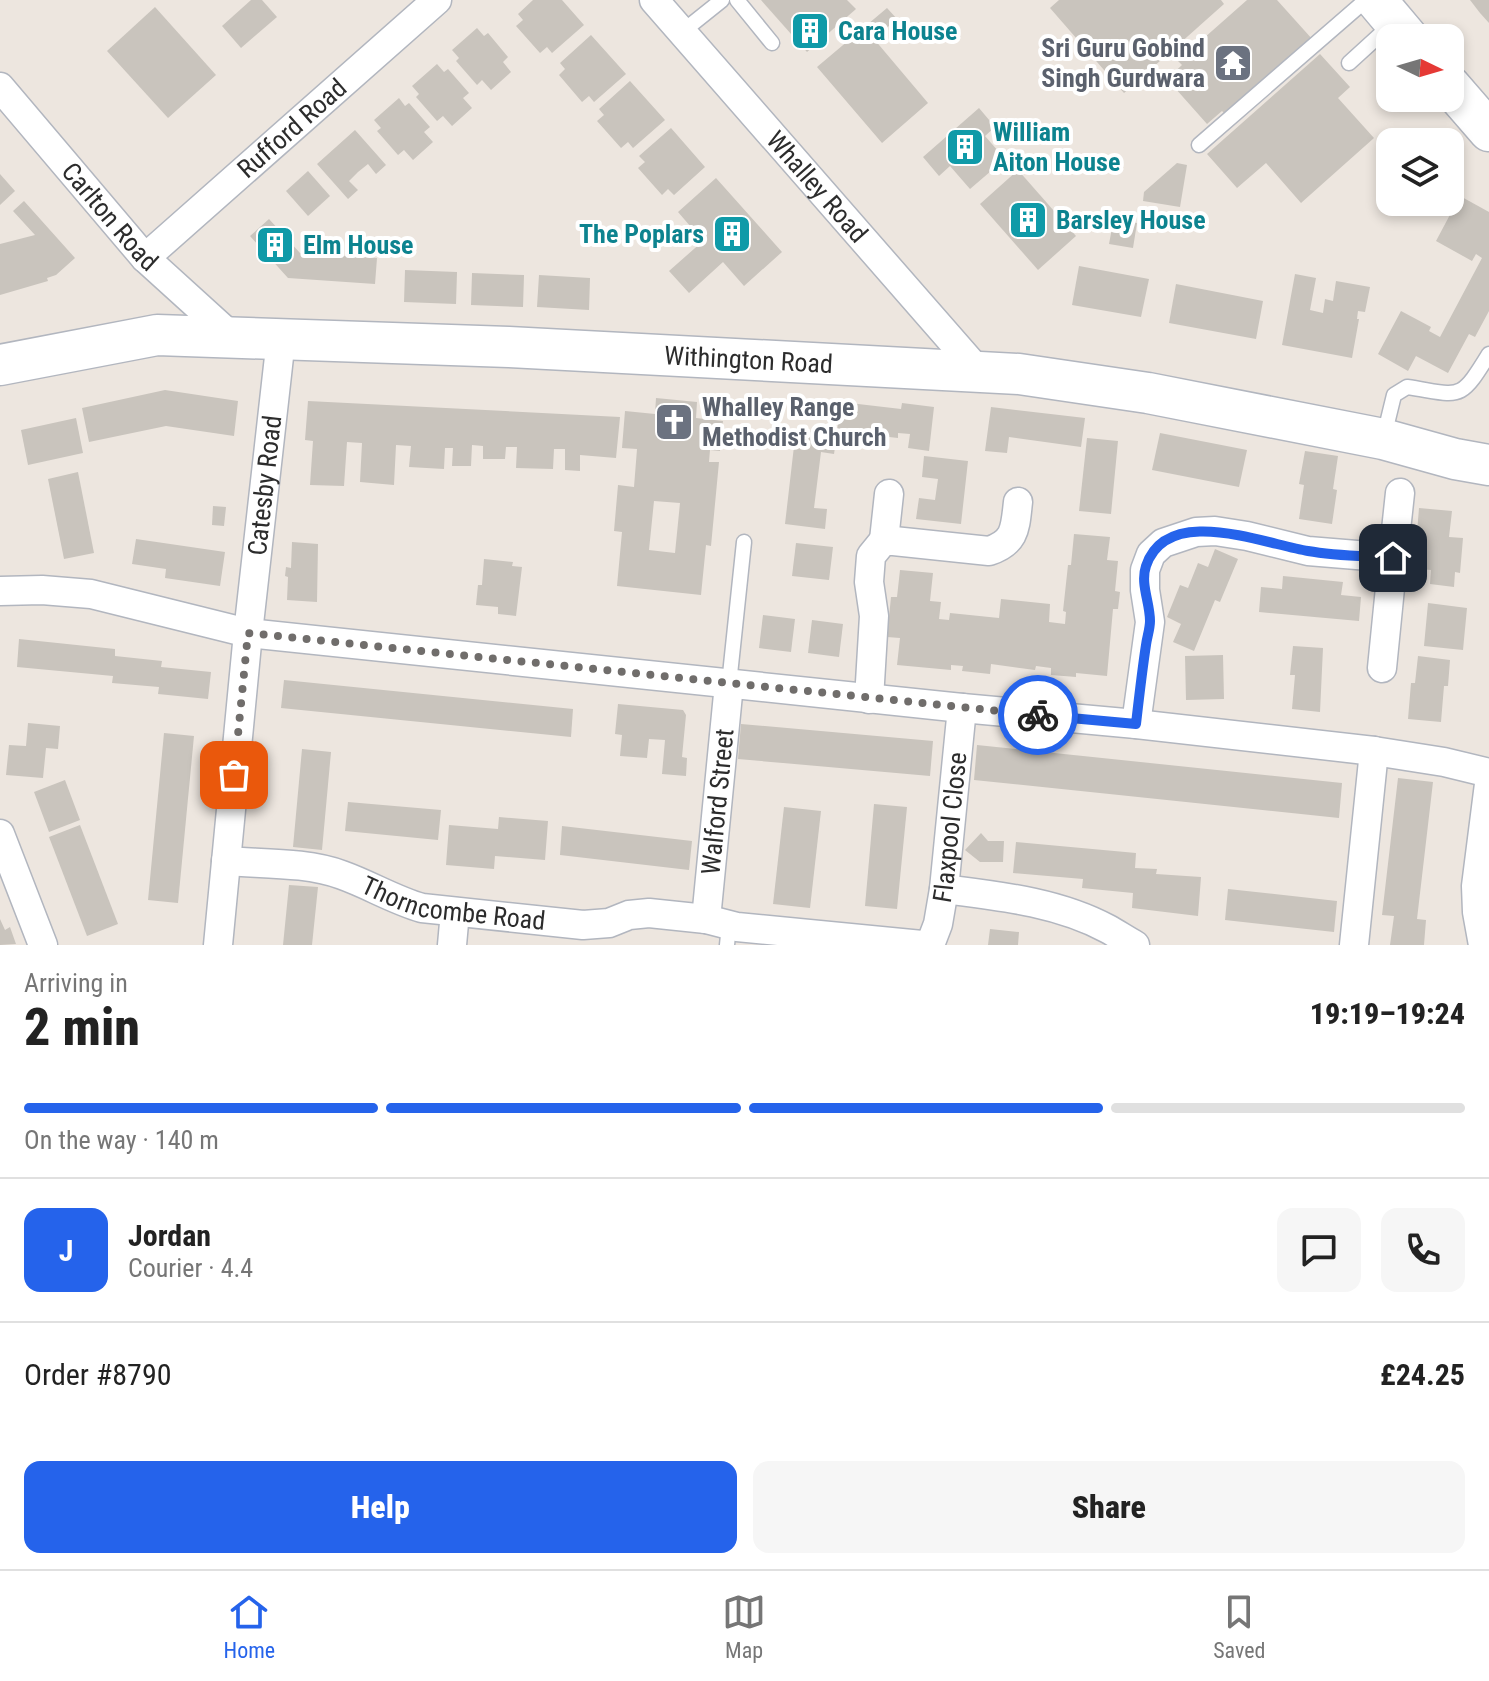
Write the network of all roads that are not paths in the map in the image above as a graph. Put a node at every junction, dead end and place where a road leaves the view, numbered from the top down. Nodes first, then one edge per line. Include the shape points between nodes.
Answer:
1 (437, 0) edge
2 (654, 0) edge
3 (722, 0) edge
4 (737, 0) edge
5 (1386, 15) edge
6 (682, 32) junction
7 (772, 43) dead end
8 (1349, 63) dead end
9 (0, 87) edge
10 (1464, 102) edge
11 (1489, 131) edge
12 (1199, 145) dead end
13 (145, 258) junction
14 (231, 336) junction
15 (281, 339) junction
16 (1489, 354) edge
17 (0, 365) edge
18 (980, 373) junction
19 (1383, 439) junction
20 (1489, 465) edge
21 (1400, 493) dead end
22 (889, 494) dead end
23 (1018, 502) dead end
24 (884, 540) junction
25 (744, 542) dead end
26 (1393, 558) junction
27 (0, 591) edge
28 (248, 633) junction
29 (1382, 668) dead end
30 (729, 684) junction
31 (869, 699) junction
32 (962, 708) junction
33 (1136, 724) junction
34 (1374, 751) junction
35 (1489, 773) edge
36 (1489, 784) edge
37 (0, 834) edge
38 (226, 861) junction
39 (944, 889) junction
40 (455, 912) junction
41 (721, 930) edge
42 (1128, 943) edge
43 (43, 945) edge
44 (218, 945) edge
45 (452, 945) edge
46 (922, 945) edge
47 (930, 945) edge
48 (1354, 945) edge
49 (1483, 945) edge

1 - 13 street, Rufford Road
2 - 6 street, Whalley Road
3 - 6 lane
4 - 7 lane
5 - 8 lane
5 - 12 lane
6 - 18 street, Whalley Road
9 - 13 street, Carlton Road
10 - 11 street
13 - 14 street, Carlton Road
14 - 15 street, Withington Road
14 - 17 street, Withington Road via 157,335
15 - 18 street, Withington Road
15 - 28 street, Catesby Road
16 - 19 lane via 1469,387 1454,394 1407,387 1394,395
18 - 19 street, Withington Road via 1148,393
19 - 20 street, Withington Road
21 - 26 street
22 - 24 street
23 - 24 street via 1014,532 1004,546 989,551
24 - 31 street via 871,556
25 - 30 lane
26 - 29 street
26 - 33 street via 1308,551 1215,531 1163,543 1145,570 1150,622
27 - 28 street via 91,594
28 - 30 street
28 - 38 street, Catesby Road
30 - 31 street
30 - 41 street, Walford Street
31 - 32 street
32 - 33 street
32 - 39 street, Flaxpool Close
33 - 34 street
34 - 35 street
34 - 48 street
36 - 49 street via 1476,886
37 - 43 street
38 - 40 street, Thorncombe Road via 322,870 398,901
38 - 44 street, Catesby Road
39 - 42 street via 1055,909 1107,928
39 - 47 street, Flaxpool Close
40 - 41 street, Thorncombe Road via 583,925 649,913
40 - 45 street
41 - 46 street, Thorncombe Road

